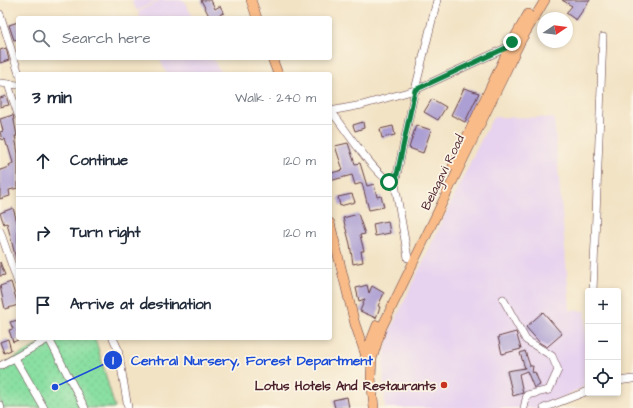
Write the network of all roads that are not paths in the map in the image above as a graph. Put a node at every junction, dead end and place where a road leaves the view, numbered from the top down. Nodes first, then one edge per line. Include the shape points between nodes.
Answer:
1 (251, 0) edge
2 (437, 0) edge
3 (538, 0) edge
4 (545, 0) edge
5 (0, 14) edge
6 (256, 16) edge
7 (603, 37) dead end
8 (510, 46) junction
9 (273, 60) edge
10 (18, 72) edge
11 (277, 72) edge
12 (4, 83) edge
13 (16, 85) edge
14 (415, 90) junction
15 (16, 110) edge
16 (332, 111) edge
17 (332, 112) edge
18 (395, 184) junction
19 (0, 231) edge
20 (332, 231) edge
21 (408, 258) junction
22 (16, 278) edge
23 (593, 288) edge
24 (503, 299) dead end
25 (50, 340) edge
26 (114, 340) edge
27 (38, 341) edge
28 (368, 357) junction
29 (15, 358) junction
30 (0, 366) edge
31 (633, 379) edge
32 (621, 381) edge
33 (585, 392) edge
34 (44, 408) edge
35 (85, 408) edge
36 (128, 408) edge
37 (374, 408) edge
38 (524, 408) edge
39 (544, 408) edge

1 - 6 main road
2 - 14 street
3 - 8 main road
4 - 28 main road, Belagavi Road via 520,42 410,265
5 - 10 street
7 - 23 street
8 - 14 street
8 - 21 main road
9 - 11 main road
12 - 13 street
12 - 15 street
14 - 16 street
14 - 18 street
17 - 18 street via 372,164 389,182
18 - 21 street
19 - 22 street
20 - 28 main road via 354,324
21 - 28 main road via 382,312
24 - 38 street via 526,340 552,356 558,370 549,390 527,395
25 - 35 street
26 - 36 street via 118,349
27 - 29 street
28 - 37 main road
29 - 30 street
29 - 34 street
31 - 32 street
33 - 39 street

